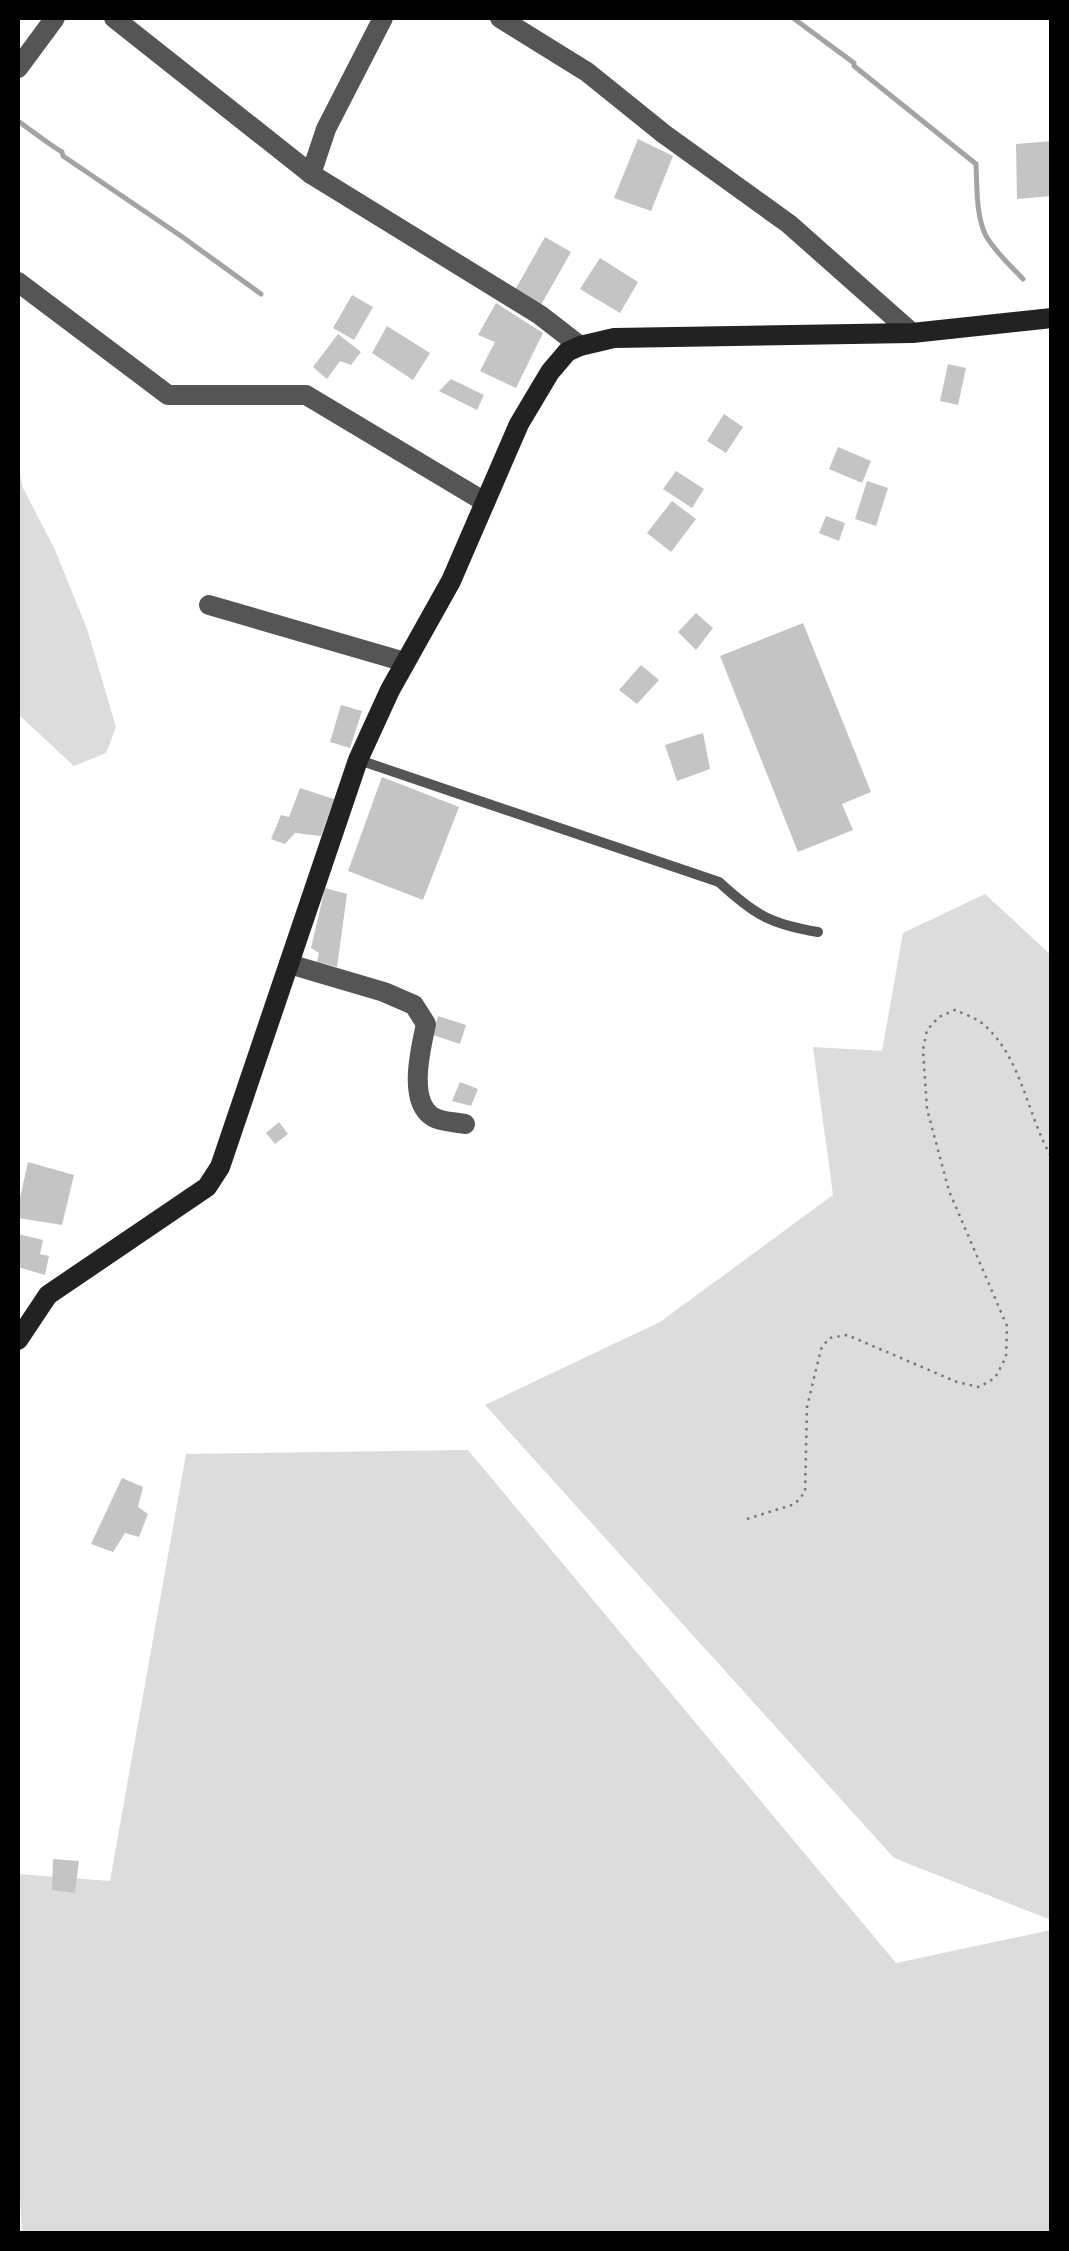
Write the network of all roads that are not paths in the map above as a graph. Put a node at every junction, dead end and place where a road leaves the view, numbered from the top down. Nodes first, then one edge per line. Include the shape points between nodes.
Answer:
1 (55, 18) edge
2 (114, 18) edge
3 (383, 18) edge
4 (500, 18) edge
5 (18, 68) edge
6 (311, 174) junction
7 (18, 282) edge
8 (1052, 318) edge
9 (912, 333) junction
10 (580, 346) junction
11 (485, 502) junction
12 (209, 606) dead end
13 (405, 662) junction
14 (358, 760) junction
15 (818, 932) dead end
16 (289, 964) junction
17 (465, 1124) dead end
18 (18, 1340) edge

1 - 5 street
2 - 6 street
3 - 6 street via 326,129
4 - 9 street via 587,72 789,224
6 - 10 street
7 - 11 street via 168,395 306,395
8 - 9 street
9 - 10 street via 614,338
10 - 11 street via 550,372
11 - 13 street
12 - 13 street
13 - 14 street
14 - 15 lane via 719,882 760,915
14 - 16 street
16 - 17 street via 414,1006 426,1024 418,1066 421,1104 434,1118
16 - 18 street via 220,1167 207,1187 48,1294

